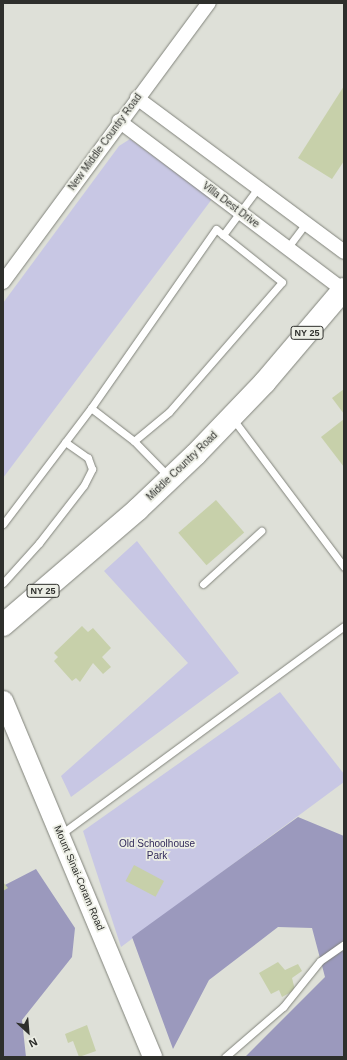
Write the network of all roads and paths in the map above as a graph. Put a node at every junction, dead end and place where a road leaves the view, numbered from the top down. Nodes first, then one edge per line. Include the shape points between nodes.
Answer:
1 (209, 3) edge
2 (137, 98) junction
3 (119, 121) junction
4 (258, 188) junction
5 (240, 212) junction
6 (306, 223) junction
7 (223, 235) junction
8 (288, 247) junction
9 (344, 252) edge
10 (3, 282) edge
11 (344, 289) edge
12 (91, 408) junction
13 (231, 417) junction
14 (134, 441) junction
15 (65, 442) junction
16 (169, 478) junction
17 (3, 524) edge
18 (261, 531) dead end
19 (344, 567) edge
20 (3, 583) edge
21 (203, 584) dead end
22 (3, 625) edge
23 (344, 626) edge
24 (3, 700) edge
25 (61, 834) junction
26 (344, 944) edge
27 (152, 1057) edge
28 (225, 1057) edge

1 - 2 street, New Middle Country Road
2 - 3 street, New Middle Country Road
2 - 4 street
3 - 5 street, Villa Dest Drive
3 - 10 street, New Middle Country Road
4 - 5 lane
4 - 6 street
5 - 7 lane
5 - 8 street, Villa Dest Drive
6 - 8 lane
6 - 9 street
7 - 12 lane via 216,229
7 - 14 lane via 282,282 169,412
8 - 11 street, Villa Dest Drive
11 - 13 main road, Middle Country Road / NY 25
12 - 14 lane
12 - 15 lane
13 - 16 main road, Middle Country Road / NY 25
13 - 19 lane
14 - 16 lane
15 - 17 lane
15 - 20 lane via 88,458 92,469 84,485 44,537
16 - 22 main road, Middle Country Road / NY 25 via 137,510
18 - 21 lane
23 - 25 lane
24 - 25 main road, Mount Sinai-Coram Road
25 - 27 main road, Mount Sinai-Coram Road
26 - 28 lane via 324,957 283,1007

